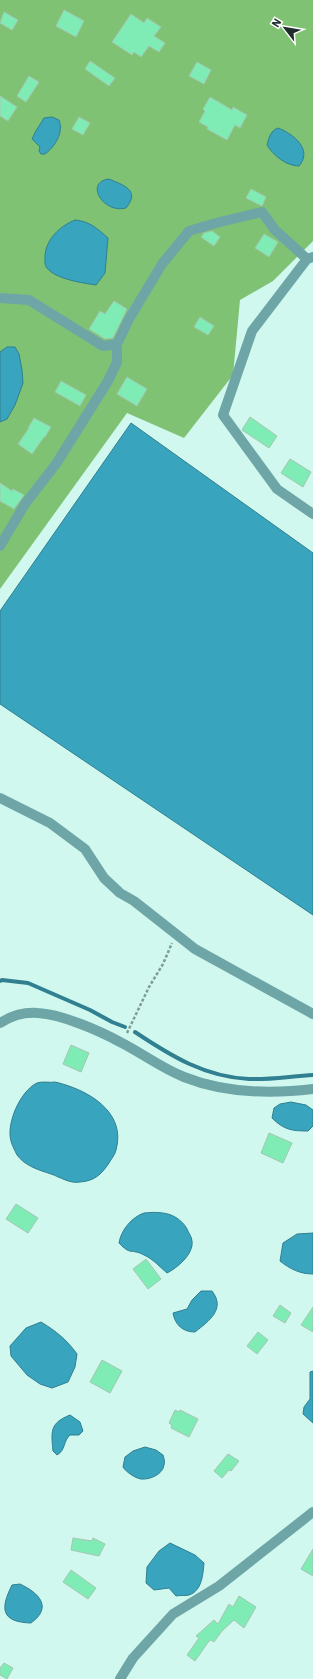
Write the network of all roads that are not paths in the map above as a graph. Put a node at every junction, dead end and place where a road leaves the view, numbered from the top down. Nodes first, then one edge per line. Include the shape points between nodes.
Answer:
1 (310, 258) edge
2 (0, 298) edge
3 (117, 344) junction
4 (313, 514) edge
5 (0, 546) edge
6 (0, 798) edge
7 (313, 1014) edge
8 (0, 1022) edge
9 (313, 1089) edge
10 (313, 1512) edge
11 (120, 1679) edge

1 - 3 street via 275,230 262,212 189,231 162,264
1 - 4 street via 252,330 223,415 277,489
2 - 3 street via 30,300 103,346
3 - 5 street via 117,362 108,381 56,464 25,504
6 - 7 street via 50,823 85,849 104,878 120,893 195,949
8 - 9 street via 10,1016 38,1013 69,1020 120,1042 184,1077 208,1085 247,1090
10 - 11 street via 219,1586 173,1614 133,1658

